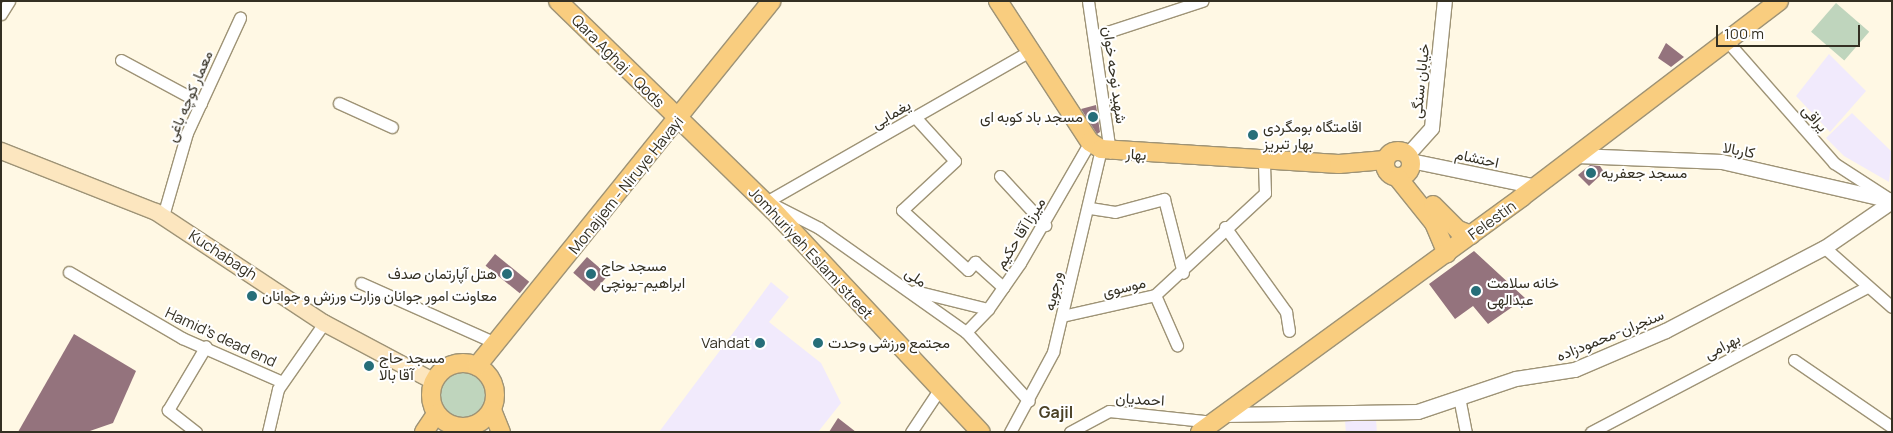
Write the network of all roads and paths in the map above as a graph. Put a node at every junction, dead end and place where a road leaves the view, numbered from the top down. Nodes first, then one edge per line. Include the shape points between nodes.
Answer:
1 (9, 1) edge
2 (558, 1) edge
3 (771, 1) edge
4 (998, 1) edge
5 (1088, 1) edge
6 (1202, 1) edge
7 (1445, 1) edge
8 (1779, 1) edge
9 (1, 14) edge
10 (240, 18) dead end
11 (1095, 36) junction
12 (1727, 41) junction
13 (1030, 51) junction
14 (121, 60) dead end
15 (201, 102) junction
16 (339, 104) dead end
17 (915, 117) junction
18 (679, 121) junction
19 (392, 126) dead end
20 (1100, 148) junction
21 (1, 151) edge
22 (1577, 156) junction
23 (1264, 160) junction
24 (1400, 167) junction
25 (1000, 176) dead end
26 (1536, 188) junction
27 (1892, 201) edge
28 (766, 202) junction
29 (1090, 208) junction
30 (163, 216) junction
31 (1045, 225) junction
32 (1225, 227) junction
33 (1471, 235) junction
34 (1825, 248) junction
35 (1447, 253) junction
36 (69, 272) dead end
37 (1183, 273) junction
38 (361, 282) dead end
39 (1003, 287) junction
40 (1867, 287) junction
41 (909, 290) junction
42 (1155, 295) junction
43 (1892, 308) edge
44 (988, 309) junction
45 (1062, 316) junction
46 (324, 323) junction
47 (1289, 331) dead end
48 (966, 332) junction
49 (496, 344) junction
50 (1177, 345) dead end
51 (206, 346) junction
52 (1794, 360) dead end
53 (477, 366) junction
54 (433, 381) junction
55 (282, 382) junction
56 (939, 390) junction
57 (1459, 397) junction
58 (1029, 401) junction
59 (492, 410) junction
60 (436, 414) junction
61 (1212, 423) edge
62 (1892, 426) edge
63 (461, 430) edge
64 (196, 432) edge
65 (268, 432) edge
66 (424, 432) edge
67 (501, 432) edge
68 (911, 432) edge
69 (980, 432) edge
70 (1010, 432) edge
71 (1070, 432) edge
72 (1466, 432) edge
73 (1591, 432) edge

1 - 9 street
2 - 18 main road, Qara Aghaj - Qods
3 - 18 main road, Monajjem - Niruye Havayi
4 - 13 main road
5 - 11 street, شهید نوحه خوان
6 - 11 street
7 - 24 street, خیابان سنگی via 1432,128
8 - 12 main road, Felestin
10 - 15 street, معمار کوچه باغی
11 - 20 street, شهید نوحه خوان
12 - 22 main road, Felestin
12 - 27 street, یراقی via 1834,163
13 - 17 street, یغمایی
13 - 20 main road
14 - 15 street
15 - 30 street, معمار کوچه باغی via 187,133
16 - 19 street
17 - 28 street, یغمایی
17 - 39 street via 955,161 902,210 968,270 974,262
18 - 28 main road, Jomhuriyeh Eslami street
18 - 49 main road, Monajjem - Niruye Havayi
20 - 23 main road, بهار
20 - 29 street, ورجویه
20 - 31 street, میرزا آقا حکیم
21 - 30 main road, Kuchabagh
22 - 26 main road, Felestin
22 - 27 street, کاربالا via 1722,162
23 - 24 main road, بهار
23 - 32 street, موسوی via 1265,193
24 - 26 street, احتشام
24 - 33 main road via 1442,216
24 - 35 main road via 1439,230
25 - 31 street
26 - 33 main road, Felestin
27 - 34 street, سنجران-محمودزاده
28 - 41 street, ملی via 819,228
28 - 56 main road, Jomhuriyeh Eslami street
29 - 37 street via 1115,212 1164,199
29 - 45 street, ورجویه
30 - 46 main road, Kuchabagh
31 - 39 street, میرزا آقا حکیم
32 - 37 street, موسوی
32 - 47 street via 1286,312
33 - 35 main road, Felestin
34 - 40 street
34 - 57 street, سنجران-محمودزاده via 1666,331 1575,370 1516,379
35 - 61 main road, Felestin
36 - 51 street, Hamid's dead end via 182,338
37 - 42 street, موسوی
38 - 49 street
39 - 44 street, میرزا آقا حکیم
40 - 43 street
40 - 73 street, بهرامی
41 - 44 street
41 - 48 street, ملی
42 - 45 street, موسوی
42 - 50 street
44 - 48 street, میرزا آقا حکیم
45 - 58 street, ورجویه via 1053,352
46 - 54 main road, Kuchabagh
46 - 55 street
48 - 58 street, ملی
49 - 53 main road, Monajjem - Niruye Havayi
51 - 55 street, Hamid's dead end
51 - 64 street via 168,410
52 - 62 street
53 - 54 main road via 452,364
53 - 59 main road via 494,385
54 - 60 main road via 430,398
55 - 65 street
56 - 68 street
56 - 69 main road, Jomhuriyeh Eslami street
57 - 61 street, سنجران-محمودزاده via 1418,412
57 - 72 street
58 - 70 street, ورجویه
59 - 63 main road via 481,422
59 - 67 main road
60 - 63 main road
60 - 66 main road
61 - 71 street, احمدیان via 1109,411

